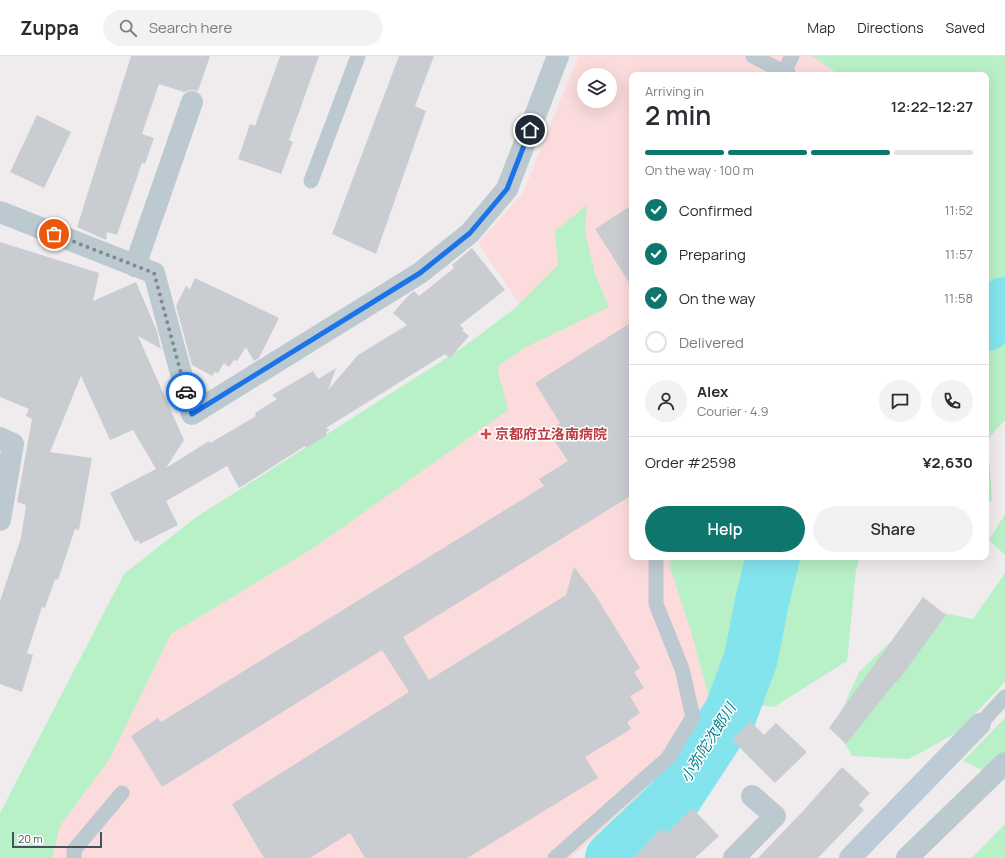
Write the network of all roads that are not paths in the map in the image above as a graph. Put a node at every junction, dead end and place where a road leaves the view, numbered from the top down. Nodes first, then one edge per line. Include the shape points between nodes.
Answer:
1 (358, 56) edge
2 (558, 56) edge
3 (753, 56) edge
4 (792, 56) edge
5 (782, 72) edge
6 (787, 72) edge
7 (192, 102) dead end
8 (311, 181) dead end
9 (0, 212) edge
10 (135, 266) junction
11 (0, 438) edge
12 (0, 520) edge
13 (656, 560) edge
14 (1005, 697) edge
15 (980, 724) joint
16 (1005, 763) edge
17 (122, 793) dead end
18 (752, 796) dead end
19 (74, 858) edge
20 (555, 858) edge
21 (734, 858) edge
22 (850, 858) edge
23 (907, 858) edge

1 - 8 lane
2 - 10 street via 507,189 470,233 420,273 192,414 154,273
3 - 5 lane
4 - 6 lane
7 - 10 street
9 - 10 street
11 - 12 street via 13,444
13 - 20 lane via 656,604 682,670 693,717 668,758
14 - 15 lane
15 - 22 street
16 - 23 street
17 - 19 lane via 74,850
18 - 21 street via 775,816

